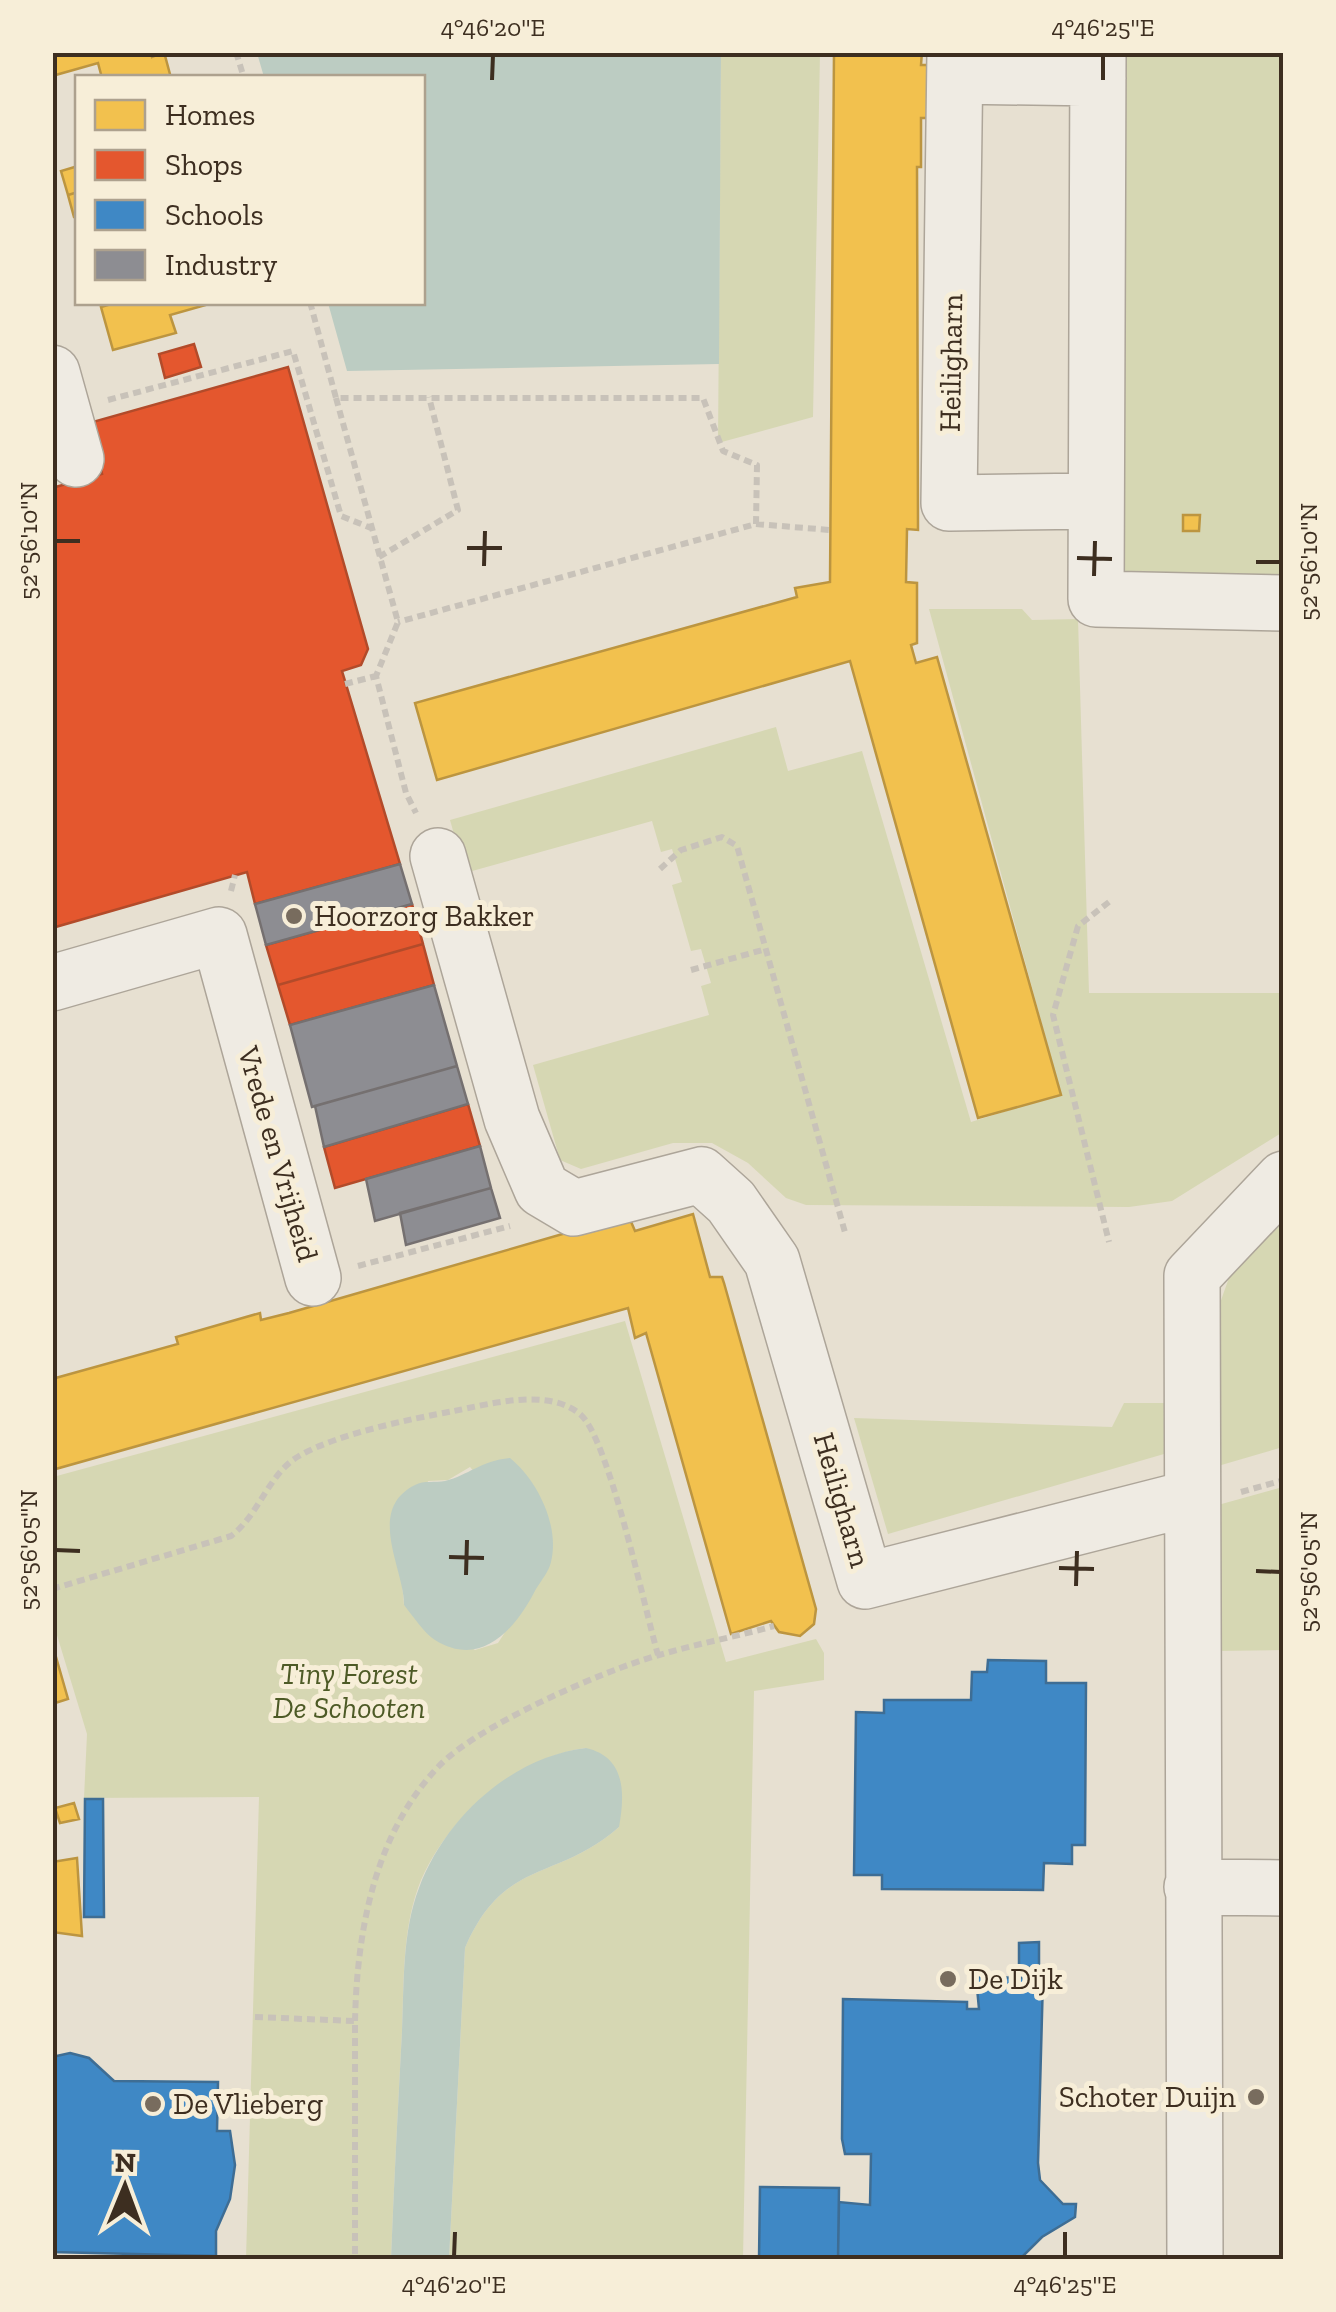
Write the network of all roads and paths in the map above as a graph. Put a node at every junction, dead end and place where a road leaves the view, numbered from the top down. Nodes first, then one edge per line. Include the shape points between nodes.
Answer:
1 (955, 64) edge
2 (1098, 65) edge
3 (311, 305) edge
4 (429, 397) junction
5 (336, 398) junction
6 (64, 415) edge
7 (1096, 502) junction
8 (756, 524) junction
9 (371, 528) junction
10 (830, 530) dead end
11 (379, 557) junction
12 (1284, 603) edge
13 (398, 622) junction
14 (376, 676) junction
15 (345, 684) dead end
16 (438, 856) joint
17 (660, 869) dead end
18 (1109, 902) dead end
19 (766, 948) junction
20 (691, 970) dead end
21 (52, 983) edge
22 (1284, 1179) edge
23 (574, 1208) junction
24 (846, 1236) dead end
25 (1109, 1242) dead end
26 (313, 1278) joint
27 (1191, 1498) junction
28 (52, 1589) edge
29 (774, 1626) dead end
30 (658, 1655) junction
31 (1192, 1888) junction
32 (1284, 1888) edge
33 (255, 2017) dead end
34 (355, 2021) junction
35 (356, 2260) edge
36 (1195, 2260) edge

1 - 2 street, Heiligharn
1 - 7 street, Heiligharn via 949,503
2 - 7 street, Heiligharn
3 - 5 path
4 - 5 path
4 - 8 path via 704,398 723,451 757,465
4 - 11 path via 458,510
5 - 9 path
6 - 9 path via 294,352 341,516
7 - 12 street, Heiligharn via 1096,599
8 - 10 path
8 - 13 path
9 - 11 path
11 - 13 path
13 - 14 path
14 - 15 path
14 - 16 path via 406,792
16 - 23 street via 512,1119 542,1189
17 - 19 path via 680,850 722,837 737,846
18 - 25 path via 1078,926 1053,1016
19 - 20 path
19 - 24 path
21 - 26 street, Vrede en Vrijheid via 219,936
22 - 27 street via 1192,1276
23 - 26 path, Vrede en Vrijheid
23 - 27 street, Heiligharn via 701,1175 731,1202 772,1261 865,1582
27 - 31 street
28 - 30 path via 231,1536 283,1470 315,1448 433,1415 547,1402 581,1415 601,1452
29 - 30 path
30 - 34 path via 506,1721 440,1765 397,1828 372,1886 356,1955
31 - 32 street
31 - 36 street
33 - 34 path
34 - 35 path

